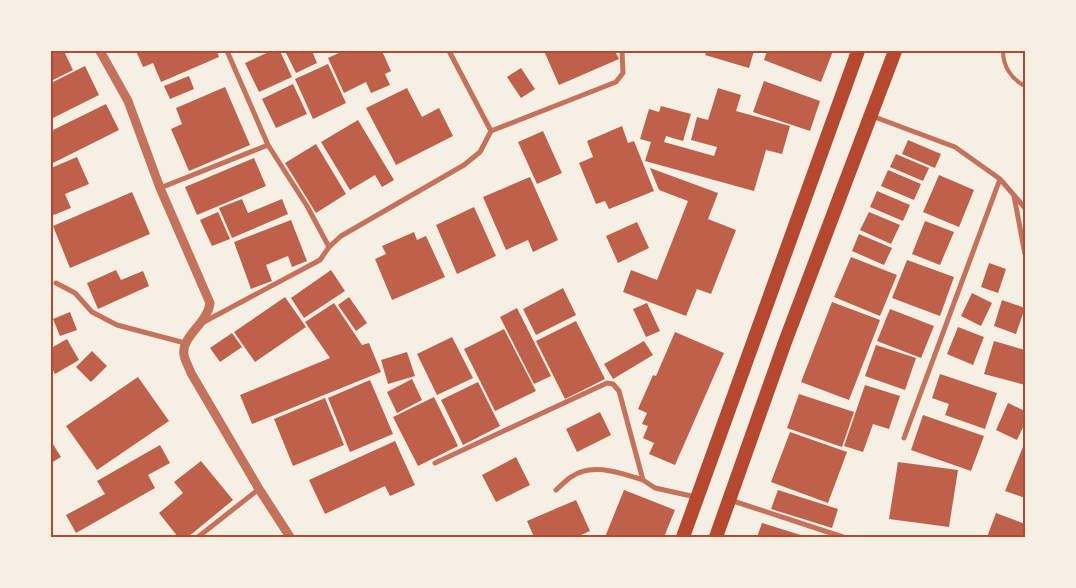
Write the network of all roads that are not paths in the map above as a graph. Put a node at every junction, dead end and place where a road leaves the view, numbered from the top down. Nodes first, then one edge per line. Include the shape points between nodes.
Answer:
1 (100, 51) edge
2 (227, 51) edge
3 (449, 51) edge
4 (622, 51) edge
5 (858, 51) edge
6 (896, 51) edge
7 (1003, 51) edge
8 (1025, 86) edge
9 (872, 116) junction
10 (491, 132) junction
11 (268, 145) junction
12 (1000, 179) junction
13 (160, 188) junction
14 (1014, 196) junction
15 (1025, 208) edge
16 (328, 247) junction
17 (1025, 254) edge
18 (56, 283) dead end
19 (200, 324) junction
20 (185, 343) junction
21 (904, 438) dead end
22 (435, 464) dead end
23 (643, 480) junction
24 (260, 490) junction
25 (556, 490) dead end
26 (697, 497) junction
27 (729, 500) junction
28 (198, 537) edge
29 (290, 537) edge
30 (683, 537) edge
31 (716, 537) edge
32 (843, 537) edge

1 - 13 street via 128,101
2 - 11 street
3 - 10 street
4 - 10 street via 623,73 616,82
5 - 26 highway
6 - 9 highway
7 - 8 lane via 1006,68
9 - 12 street via 955,147
9 - 27 highway via 785,342
10 - 16 street via 480,152 464,165 341,236
11 - 13 street
11 - 16 street via 307,206
12 - 14 street
12 - 21 street
13 - 19 street via 210,303 209,312
14 - 15 street
14 - 17 street
16 - 19 street via 320,260
18 - 20 street via 75,293 92,312 117,326
19 - 20 street
20 - 24 street via 184,354 191,373
22 - 23 street via 607,383 619,391
23 - 25 street via 606,469 584,471
23 - 26 street via 655,488
24 - 28 street
24 - 29 street
26 - 30 highway
27 - 31 highway
27 - 32 street

